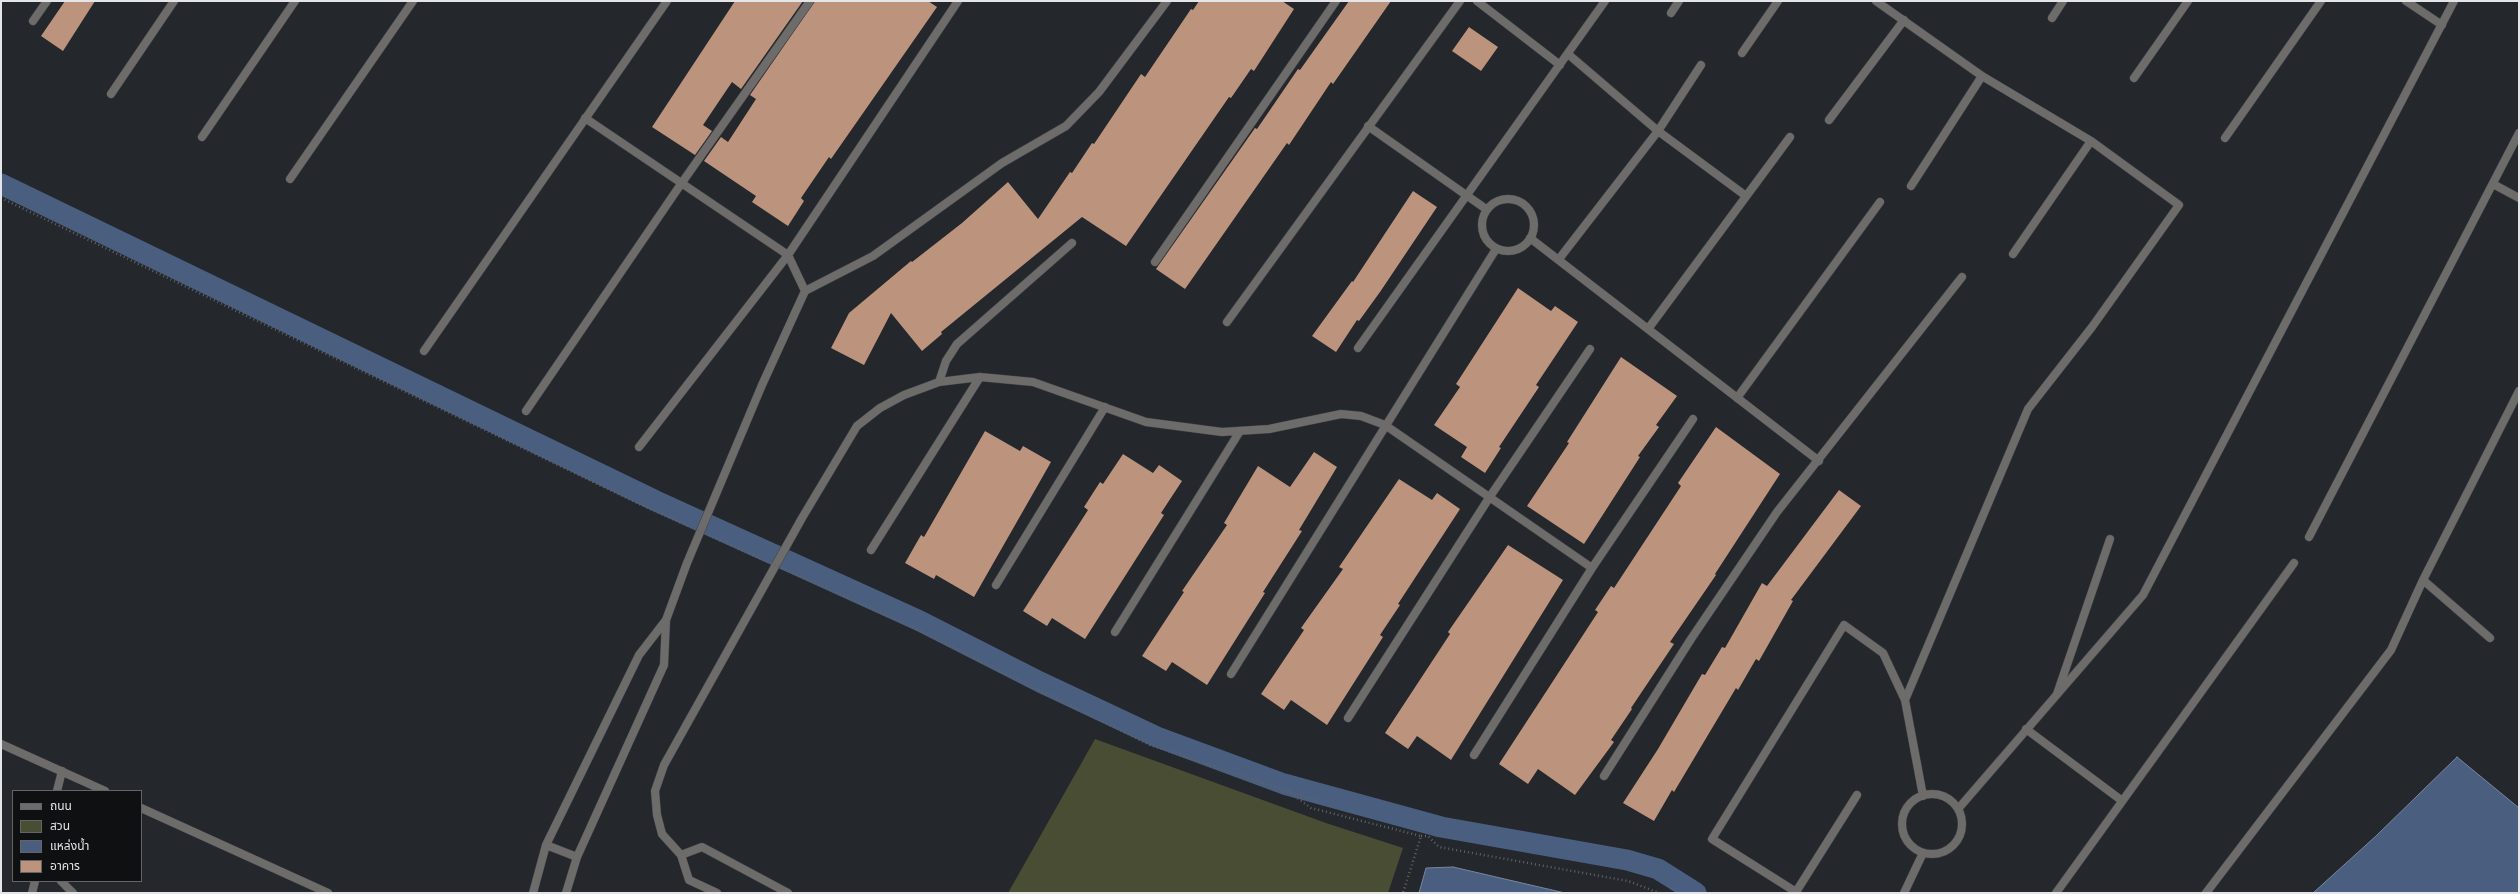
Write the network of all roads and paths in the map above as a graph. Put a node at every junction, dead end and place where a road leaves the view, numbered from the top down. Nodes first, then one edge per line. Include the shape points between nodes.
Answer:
1 (47, 1) edge
2 (174, 1) edge
3 (295, 1) edge
4 (413, 1) edge
5 (667, 1) edge
6 (810, 1) edge
7 (958, 1) edge
8 (1167, 1) edge
9 (1336, 1) edge
10 (1460, 1) edge
11 (1477, 1) edge
12 (1605, 1) edge
13 (1679, 1) edge
14 (1778, 1) edge
15 (1876, 1) edge
16 (2063, 1) edge
17 (2188, 1) edge
18 (2321, 1) edge
19 (2406, 1) edge
20 (2454, 1) edge
21 (1671, 13) dead end
22 (2052, 18) dead end
23 (1904, 20) junction
24 (33, 21) dead end
25 (2442, 25) junction
26 (1742, 53) dead end
27 (1568, 54) junction
28 (1560, 65) junction
29 (1701, 65) dead end
30 (1982, 76) junction
31 (2134, 78) dead end
32 (111, 94) dead end
33 (585, 118) junction
34 (1829, 120) dead end
35 (1368, 126) junction
36 (1658, 131) junction
37 (2519, 133) edge
38 (202, 137) dead end
39 (1790, 137) dead end
40 (2225, 138) dead end
41 (2091, 140) junction
42 (290, 179) dead end
43 (681, 184) junction
44 (2493, 184) junction
45 (1911, 186) dead end
46 (1468, 195) junction
47 (1746, 196) junction
48 (1, 198) edge
49 (2519, 198) edge
50 (1880, 202) dead end
51 (1486, 209) junction
52 (1530, 238) junction
53 (1072, 243) dead end
54 (1496, 249) junction
55 (2013, 254) dead end
56 (788, 255) junction
57 (1559, 259) junction
58 (1155, 262) dead end
59 (1962, 277) dead end
60 (805, 291) junction
61 (1227, 322) dead end
62 (1648, 330) junction
63 (1358, 348) dead end
64 (1590, 349) dead end
65 (424, 351) dead end
66 (980, 377) junction
67 (939, 382) junction
68 (2519, 391) edge
69 (1737, 398) junction
70 (1105, 407) junction
71 (526, 411) dead end
72 (1693, 419) dead end
73 (1385, 425) junction
74 (1240, 431) junction
75 (639, 447) dead end
76 (1819, 461) junction
77 (1489, 498) junction
78 (2309, 537) dead end
79 (2110, 539) dead end
80 (871, 550) dead end
81 (2294, 563) dead end
82 (1592, 568) junction
83 (2422, 580) junction
84 (996, 585) dead end
85 (666, 620) junction
86 (1115, 632) dead end
87 (2490, 638) dead end
88 (1231, 674) dead end
89 (2057, 694) junction
90 (1904, 700) junction
91 (1348, 718) dead end
92 (2026, 729) junction
93 (1, 744) edge
94 (1474, 755) dead end
95 (62, 771) junction
96 (1604, 776) dead end
97 (57, 790) edge
98 (103, 790) edge
99 (1288, 791) junction
100 (1857, 794) dead end
101 (1923, 796) junction
102 (2121, 800) junction
103 (1318, 801) dead end
104 (142, 808) edge
105 (1958, 809) junction
106 (1421, 836) junction
107 (546, 845) junction
108 (1923, 853) junction
109 (681, 855) junction
110 (577, 857) junction
111 (35, 882) edge
112 (62, 882) edge
113 (32, 893) edge
114 (73, 893) edge
115 (328, 893) edge
116 (533, 893) edge
117 (566, 893) edge
118 (717, 893) edge
119 (788, 893) edge
120 (1403, 893) edge
121 (1659, 893) edge
122 (1904, 893) edge
123 (2056, 893) edge
124 (2206, 893) edge

1 - 24 street
2 - 32 street
3 - 38 street
4 - 42 street
5 - 33 street
6 - 43 street
7 - 56 street
8 - 60 street via 1099,92 1066,126 1002,163 873,256
9 - 58 street
10 - 35 street
11 - 28 street
12 - 27 street
13 - 21 street
14 - 26 street
15 - 23 street
16 - 22 street
17 - 31 street
18 - 40 street
19 - 25 street
20 - 25 street
23 - 30 street
23 - 34 street
25 - 89 street via 2143,595
27 - 28 street
27 - 36 street
28 - 46 street
29 - 36 street
30 - 41 street
30 - 45 street
33 - 43 street
33 - 65 street
35 - 46 street
35 - 61 street
36 - 47 street
36 - 57 street
37 - 44 street
39 - 47 street
41 - 55 street
41 - 90 street via 2179,205 2092,327 2028,409
43 - 56 street
43 - 71 street
44 - 49 street
44 - 78 street
46 - 51 street
46 - 63 street
47 - 62 street
48 - 99 path, bridge via 637,503 902,622 1150,745
50 - 69 street
51 - 52 street via 1498,200 1513,198 1526,205 1534,218 1533,234
51 - 54 street via 1482,223 1485,238
52 - 54 street via 1524,246 1510,251
52 - 57 street
53 - 67 street via 957,344 946,361
54 - 73 street
56 - 60 street
56 - 75 street
57 - 62 street
59 - 76 street
60 - 85 street via 721,482
62 - 69 street
64 - 77 street
66 - 67 street
66 - 70 street via 1033,382
66 - 80 street
67 - 109 street via 904,395 880,408 857,426 802,518 664,764 655,791 657,815 662,834
68 - 83 street
69 - 76 street
70 - 74 street via 1146,422 1222,432
70 - 84 street
72 - 82 street
73 - 74 street via 1360,416 1341,414 1269,430
73 - 77 street
73 - 88 street
74 - 86 street
76 - 96 street via 1772,518
77 - 82 street
77 - 91 street
79 - 89 street
81 - 102 street
82 - 94 street
83 - 87 street
83 - 124 street via 2391,650
85 - 107 street via 639,655
85 - 110 street via 664,665
89 - 92 street
90 - 100 street via 1883,653 1844,625 1712,839 1796,892
90 - 101 street
92 - 102 street
92 - 105 street
93 - 95 street
95 - 97 street
95 - 98 street
99 - 103 path, bridge
99 - 106 path via 1311,808
101 - 105 street via 1943,796
101 - 108 street via 1907,807 1902,827 1910,845
102 - 123 street
104 - 115 street
105 - 108 street via 1962,828 1954,845 1937,854
106 - 120 path
106 - 121 path via 1428,836 1439,847 1628,881
107 - 110 street
107 - 116 street
108 - 122 street
109 - 118 street via 689,880
109 - 119 street via 702,847
110 - 117 street
111 - 113 street
112 - 114 street

